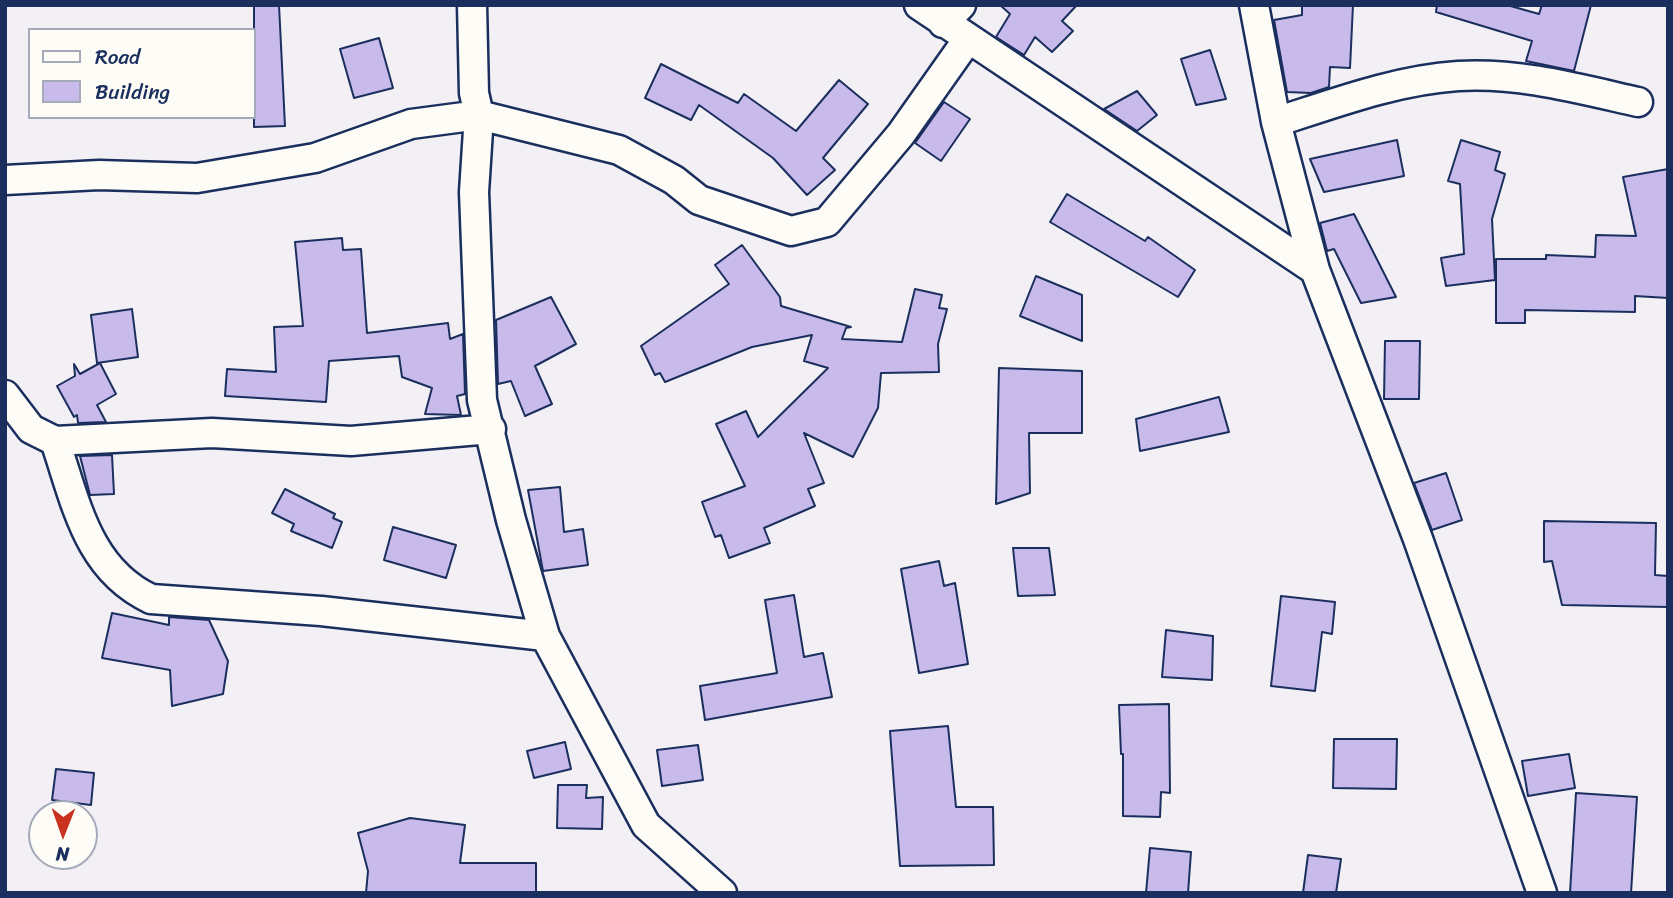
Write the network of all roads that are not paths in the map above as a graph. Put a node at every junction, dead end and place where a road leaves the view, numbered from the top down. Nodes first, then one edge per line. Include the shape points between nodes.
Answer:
1 (472, 5) edge
2 (919, 5) edge
3 (1254, 5) edge
4 (952, 14) edge
5 (968, 39) junction
6 (1638, 102) dead end
7 (479, 115) junction
8 (1276, 122) junction
9 (5, 180) edge
10 (1315, 270) junction
11 (5, 395) edge
12 (491, 429) junction
13 (55, 441) junction
14 (545, 636) junction
15 (722, 893) edge
16 (1542, 893) edge

1 - 7 street via 474,93
2 - 4 street
3 - 8 street
4 - 5 street
5 - 7 street via 901,134 827,222 791,231 699,200 674,180 619,150
5 - 10 street
6 - 8 street via 1541,80 1458,76 1366,92
7 - 9 street via 411,124 315,158 197,178 99,175
7 - 12 street via 474,192 482,400
8 - 10 street
10 - 16 street via 1418,539
11 - 13 street via 31,429
12 - 13 street via 351,441 212,433
12 - 14 street via 511,520
13 - 14 street via 91,545 128,588 151,599 321,611
14 - 15 street via 646,825

